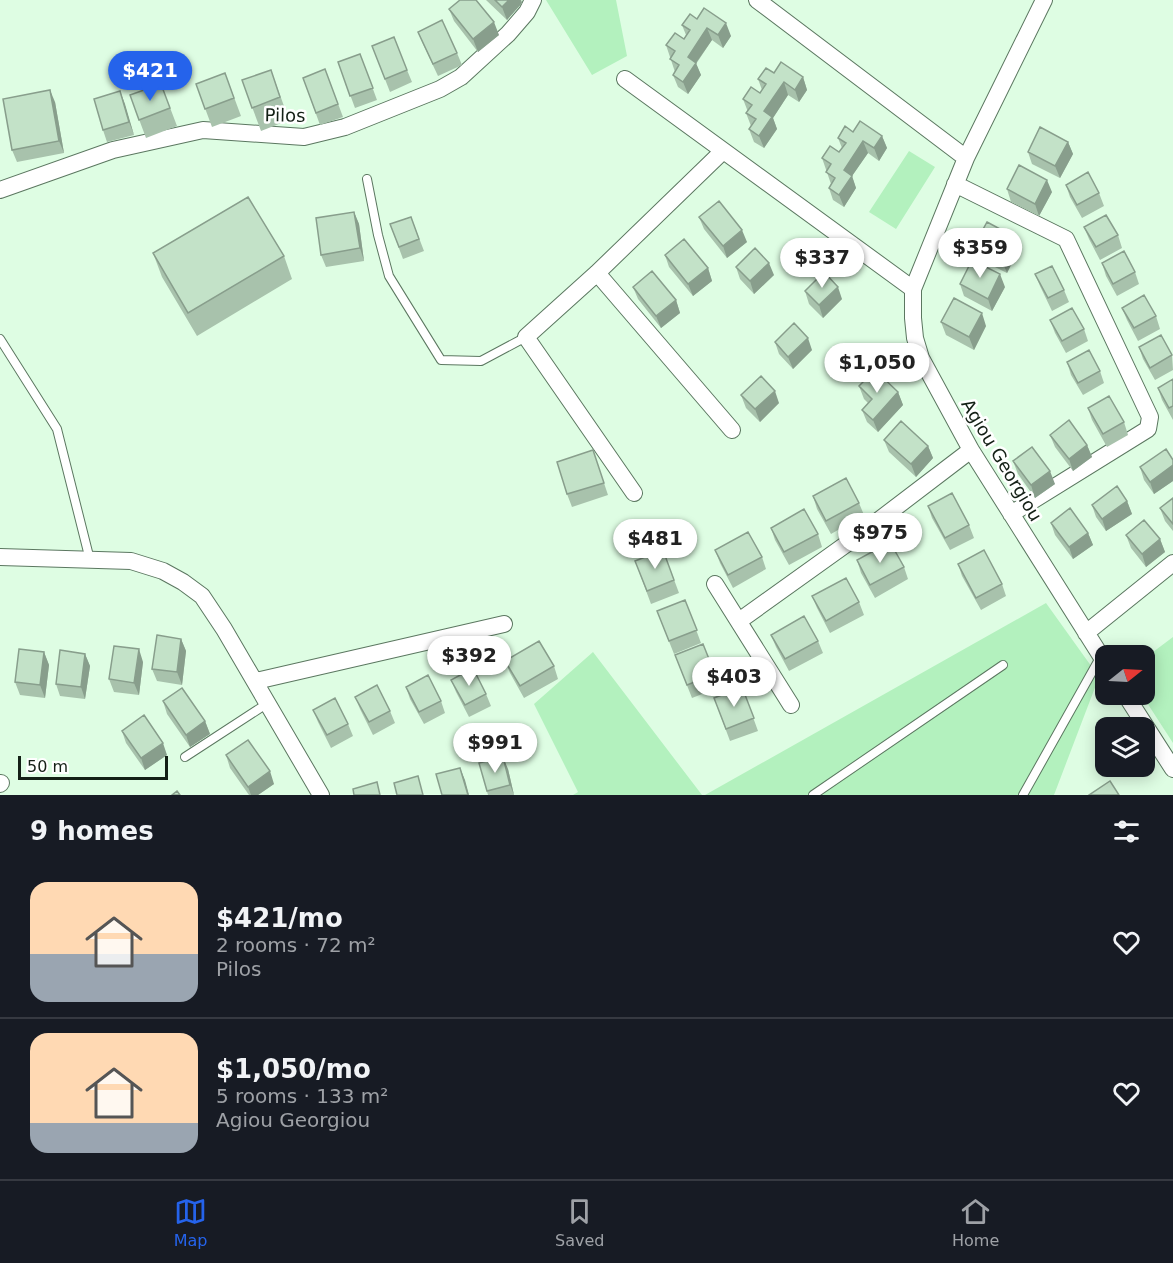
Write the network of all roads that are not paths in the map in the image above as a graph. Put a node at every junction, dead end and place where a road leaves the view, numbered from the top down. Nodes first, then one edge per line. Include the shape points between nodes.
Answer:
1 (533, 0) edge
2 (757, 0) edge
3 (1044, 0) edge
4 (625, 79) dead end
5 (723, 151) junction
6 (966, 158) junction
7 (367, 178) dead end
8 (955, 184) junction
9 (0, 190) edge
10 (597, 273) junction
11 (913, 289) junction
12 (526, 337) junction
13 (0, 339) edge
14 (732, 430) dead end
15 (971, 450) junction
16 (634, 493) dead end
17 (1011, 514) junction
18 (0, 557) edge
19 (90, 560) junction
20 (1173, 563) edge
21 (716, 585) dead end
22 (739, 621) junction
23 (504, 624) dead end
24 (1086, 633) junction
25 (1095, 647) edge
26 (1003, 665) dead end
27 (1095, 674) edge
28 (256, 681) junction
29 (268, 703) junction
30 (790, 705) dead end
31 (1132, 705) edge
32 (184, 757) dead end
33 (1173, 769) edge
34 (321, 795) edge
35 (813, 795) edge
36 (1023, 795) edge

1 - 9 street, Pilos via 508,34 461,77 345,127 304,137 202,130 113,150
2 - 6 street
3 - 6 street, Agiou Georgiou
4 - 5 street
5 - 10 street
5 - 11 street
6 - 8 street, Agiou Georgiou
7 - 12 lane via 389,276 441,360 481,361
8 - 11 street, Agiou Georgiou
8 - 17 street via 1066,239 1150,417 1148,429
10 - 12 street
10 - 14 street
11 - 15 street, Agiou Georgiou via 915,338 921,358
12 - 16 street
13 - 19 lane via 57,429
15 - 17 street, Agiou Georgiou
15 - 22 street
17 - 24 street, Agiou Georgiou
18 - 19 street
19 - 28 street via 131,561 183,582 202,596
20 - 24 street
21 - 22 street
22 - 30 street
23 - 28 street
24 - 25 street, Agiou Georgiou
26 - 35 lane
27 - 36 lane
28 - 29 street
29 - 32 lane
29 - 34 street
31 - 33 street

